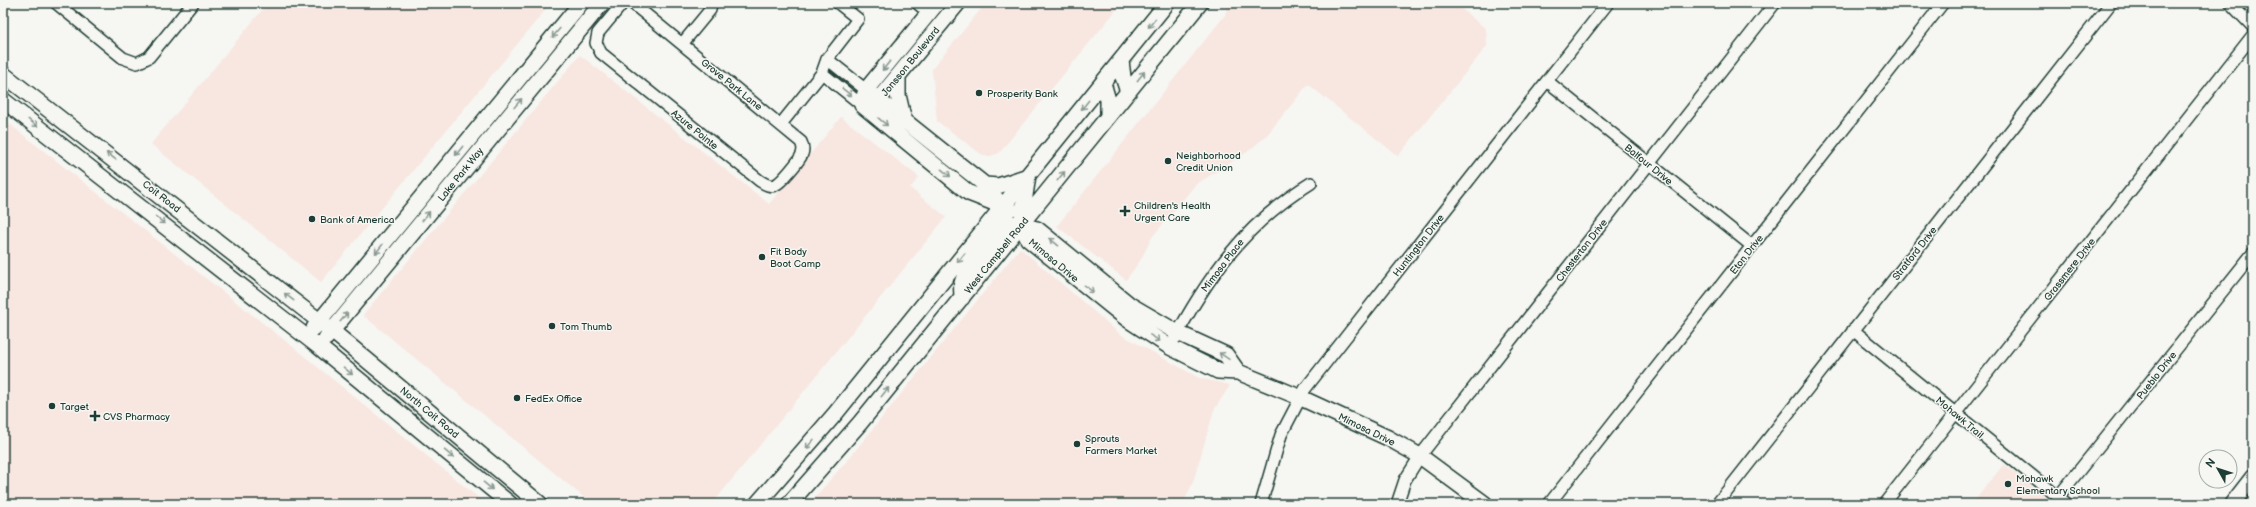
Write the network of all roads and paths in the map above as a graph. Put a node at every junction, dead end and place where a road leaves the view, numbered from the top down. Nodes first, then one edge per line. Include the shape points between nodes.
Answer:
1 (56, 3) edge
2 (193, 3) edge
3 (581, 3) edge
4 (602, 3) edge
5 (623, 3) edge
6 (632, 3) edge
7 (711, 3) edge
8 (838, 3) edge
9 (917, 3) edge
10 (958, 3) edge
11 (1167, 3) edge
12 (1200, 3) edge
13 (1608, 3) edge
14 (1775, 3) edge
15 (1943, 3) edge
16 (2111, 3) edge
17 (2230, 3) edge
18 (933, 8) edge
19 (2253, 27) edge
20 (2253, 35) edge
21 (682, 44) junction
22 (827, 59) junction
23 (1121, 61) junction
24 (822, 73) junction
25 (3, 74) edge
26 (898, 77) junction
27 (1547, 81) junction
28 (1103, 83) junction
29 (1128, 92) junction
30 (864, 97) junction
31 (3, 100) edge
32 (878, 100) junction
33 (1108, 117) junction
34 (904, 121) junction
35 (781, 124) junction
36 (934, 145) junction
37 (922, 154) junction
38 (1649, 163) junction
39 (1028, 175) junction
40 (1311, 184) dead end
41 (985, 185) junction
42 (969, 193) junction
43 (1027, 213) junction
44 (1002, 214) junction
45 (985, 228) junction
46 (1752, 246) junction
47 (2253, 253) edge
48 (1109, 287) junction
49 (962, 298) junction
50 (1106, 303) junction
51 (320, 321) junction
52 (1853, 330) junction
53 (332, 331) junction
54 (1178, 333) junction
55 (312, 342) junction
56 (1170, 347) junction
57 (1238, 372) junction
58 (1299, 397) junction
59 (1956, 412) junction
60 (835, 414) junction
61 (856, 428) junction
62 (1420, 456) junction
63 (2253, 477) edge
64 (519, 487) junction
65 (2062, 501) edge
66 (509, 502) edge
67 (540, 504) edge
68 (757, 504) edge
69 (789, 504) edge
70 (1261, 504) edge
71 (1397, 504) edge
72 (1485, 504) edge
73 (1549, 504) edge
74 (1717, 504) edge
75 (1884, 504) edge
76 (2232, 504) edge

1 - 2 street via 123,58 137,63 149,57
3 -> 51 main road, Lake Park Way
53 -> 4 main road, Lake Park Way
5 - 35 street, Azure Pointe via 598,33 596,43 601,53 766,185 774,186 780,183 802,156 804,148
6 - 21 street
7 - 21 street via 710,10
8 - 22 street via 858,20
9 - 18 street
10 - 26 main road, Jonsson Boulevard
11 -> 23 main road
29 -> 12 main road, West Campbell Road
13 - 27 street, Huntington Drive
14 - 38 street, Chesterton Drive
15 - 46 street, Eton Drive
16 - 52 street, Stratford Drive
17 - 19 street
18 -> 30 main road, Jonsson Boulevard
20 - 59 street, Grassmere Drive
21 - 35 street, Grove Park Lane
22 - 24 street
22 - 30 street
23 - 28 main road
23 - 29 main road
24 -> 30 street
24 - 35 street
51 -> 25 main road, Coit Road
26 - 32 main road, Jonsson Boulevard
26 - 34 main road via 898,95
27 - 38 street, Balfour Drive
27 - 58 street, Huntington Drive
28 - 33 main road via 1108,100
28 -> 39 main road
29 - 33 main road, West Campbell Road
30 - 32 main road, Jonsson Boulevard
30 -> 37 main road
31 -> 55 main road, Coit Road
32 - 34 main road
43 -> 33 main road, West Campbell Road
34 - 36 main road
36 - 37 main road
36 - 41 main road
37 -> 42 main road
38 - 46 street, Balfour Drive
38 - 62 street, Chesterton Drive
39 - 41 main road via 1011,183
39 - 43 main road
39 - 44 main road
40 - 54 street, Mimosa Place via 1288,198 1239,241 1202,291
41 - 44 main road
42 - 44 main road
42 - 45 main road via 984,213
43 - 44 main road via 1011,210
48 -> 43 main road, Mimosa Drive via 1037,229
43 - 49 main road, West Campbell Road
43 -> 50 main road, Mimosa Drive via 1028,239
44 - 45 main road
44 - 49 main road via 966,273 962,284
45 -> 60 main road
46 - 73 street, Eton Drive
47 - 65 street, Pueblo Drive
48 - 50 main road
48 - 54 main road, Mimosa Drive via 1130,305
61 -> 49 main road, West Campbell Road
50 -> 56 main road, Mimosa Drive via 1140,329
51 - 53 main road, North Coit Road
51 - 55 main road, Lake Park Way
52 - 59 street, Mohawk Trail
52 - 74 street, Stratford Drive
53 - 55 main road, Lake Park Way
53 - 64 main road, North Coit Road
54 - 56 street, Mimosa Place
57 -> 54 main road, Mimosa Drive via 1226,355
55 -> 66 main road, North Coit Road
56 - 57 main road, Mimosa Drive via 1218,371
57 - 58 main road, Mimosa Drive
58 - 62 main road, Mimosa Drive via 1388,438
58 - 70 street, Huntington Drive via 1281,435
59 - 65 street, Mohawk Trail
59 - 75 street, Grassmere Drive
60 - 61 main road
60 -> 68 main road
61 - 69 main road, West Campbell Road
62 - 71 street, Chesterton Drive via 1405,480
62 - 72 main road, Mimosa Drive
63 - 76 main road
64 - 66 main road
64 - 67 main road, North Coit Road

